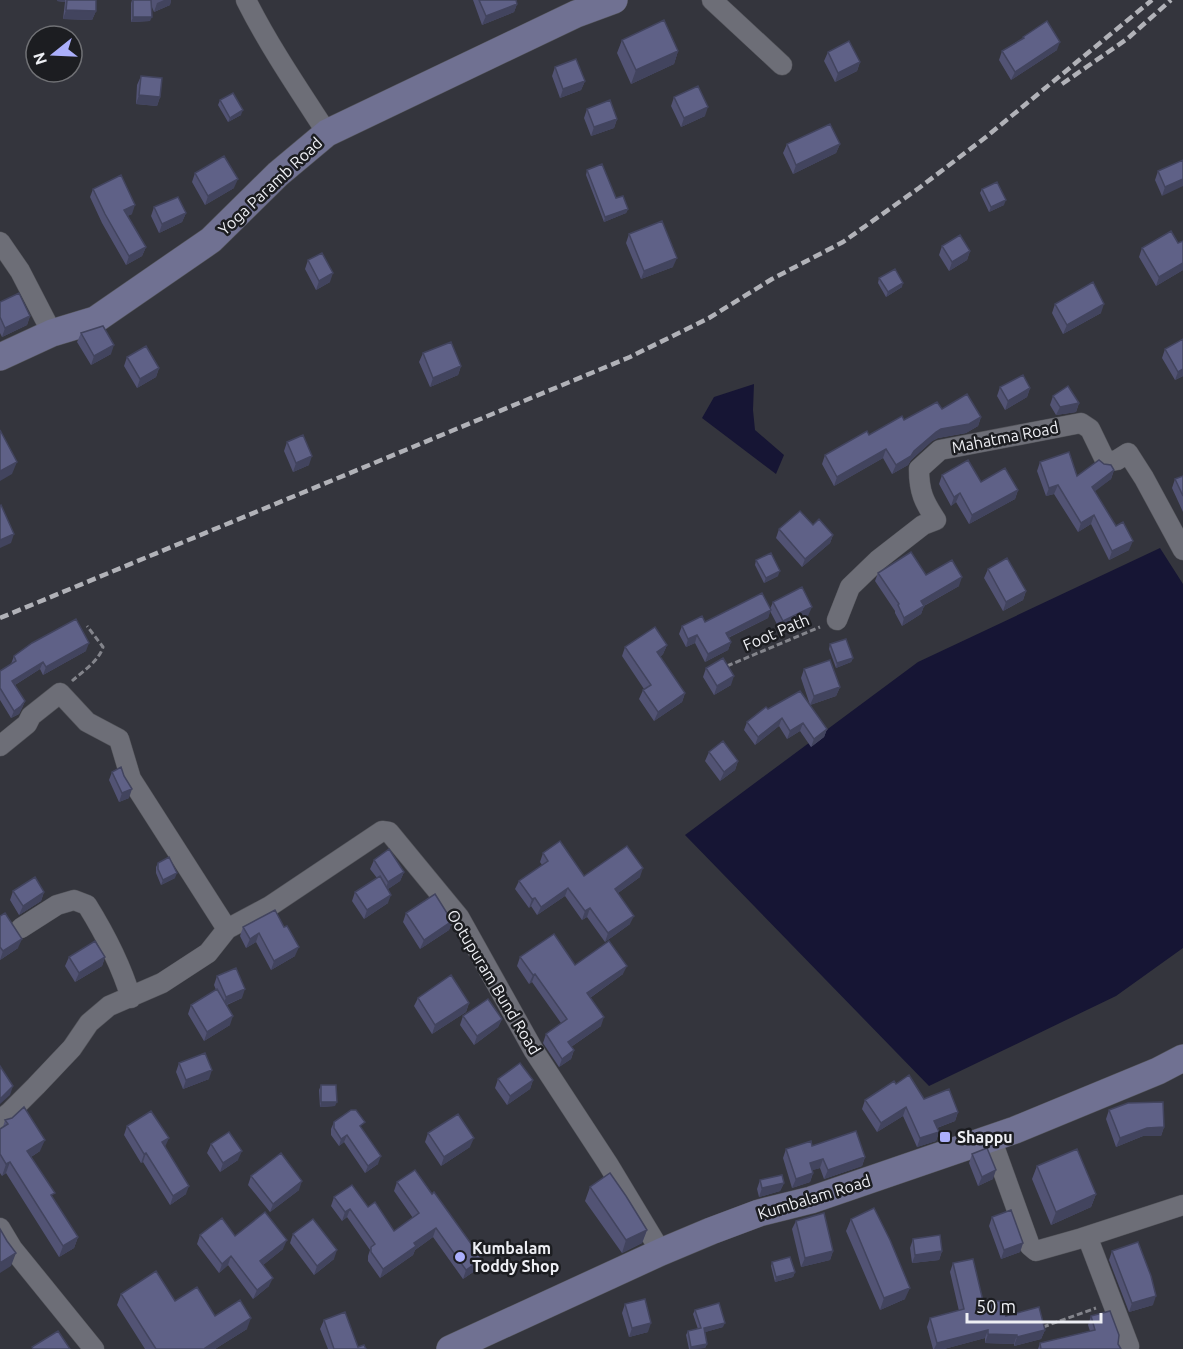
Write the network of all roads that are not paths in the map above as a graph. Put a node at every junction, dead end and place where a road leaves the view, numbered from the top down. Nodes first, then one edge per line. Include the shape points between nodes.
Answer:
1 (246, 0) edge
2 (614, 0) edge
3 (712, 0) edge
4 (782, 65) dead end
5 (327, 133) junction
6 (0, 243) edge
7 (52, 333) junction
8 (0, 357) edge
9 (1183, 549) edge
10 (837, 620) road end
11 (0, 746) edge
12 (21, 928) dead end
13 (228, 929) junction
14 (131, 998) junction
15 (1183, 1058) edge
16 (0, 1120) edge
17 (991, 1138) junction
18 (1183, 1205) edge
19 (0, 1228) edge
20 (1082, 1238) junction
21 (661, 1252) junction
22 (94, 1349) edge
23 (450, 1349) edge
24 (1126, 1349) edge

1 - 5 street
2 - 5 main road, Yoga Paramb Road via 576,14
3 - 4 street
5 - 7 main road, Yoga Paramb Road via 278,174 211,240 95,320
6 - 7 street via 20,271
7 - 8 main road, Yoga Paramb Road
9 - 10 street, Mahatma Road via 1128,453 1106,462 1090,429 1081,423 939,450 919,470 924,502 936,520 923,525 878,560 850,587
11 - 13 street via 60,693 87,722 119,739 131,779
12 - 14 street via 57,905 74,900 87,905 125,978
13 - 14 street via 208,953
13 - 21 street, Ootupuram Bund Road via 270,906 382,831 389,832 459,917 534,1051
14 - 16 street via 109,1006 89,1023 65,1056
15 - 17 main road, Kumbalam Road
17 - 20 street via 1030,1246 1036,1251
17 - 21 main road, Kumbalam Road via 810,1200 759,1213
18 - 20 street
19 - 22 street
20 - 24 street via 1089,1241 1129,1346
21 - 23 main road, Kumbalam Road

